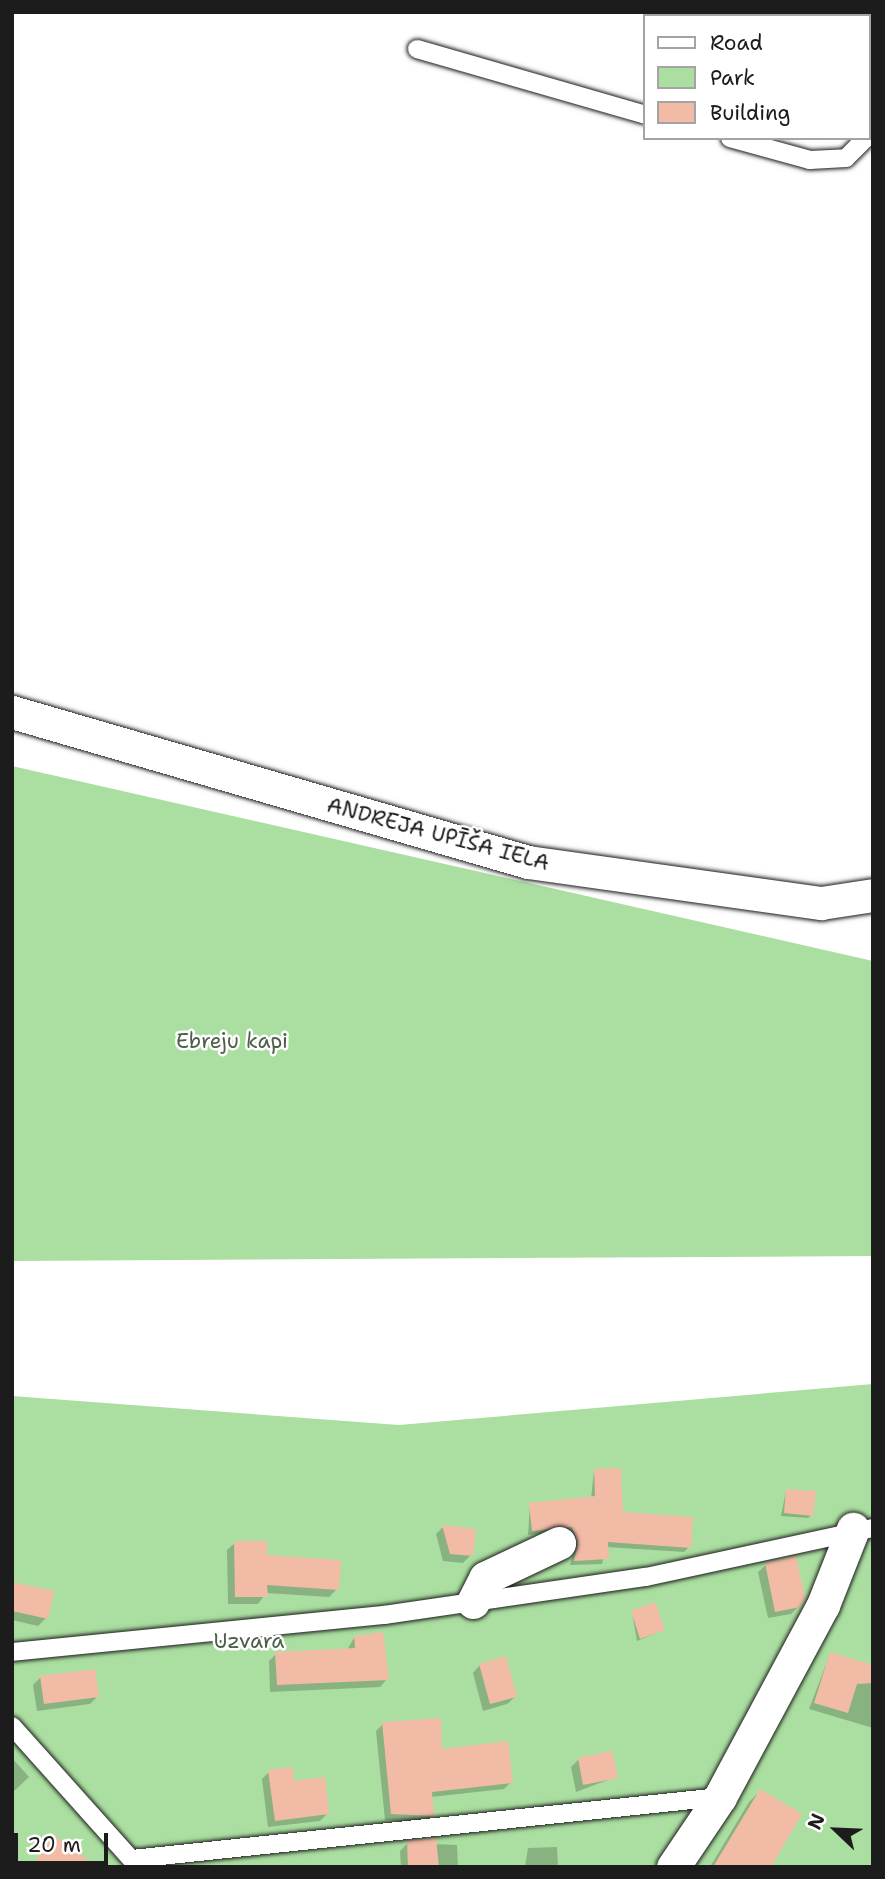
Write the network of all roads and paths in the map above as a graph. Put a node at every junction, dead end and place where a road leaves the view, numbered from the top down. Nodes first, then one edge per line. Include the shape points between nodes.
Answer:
1 (417, 50) dead end
2 (644, 115) edge
3 (737, 140) edge
4 (864, 140) edge
5 (12, 712) edge
6 (873, 895) edge
7 (863, 1528) edge
8 (559, 1543) dead end
9 (473, 1602) junction
10 (12, 1652) edge
11 (12, 1726) edge
12 (720, 1797) junction
13 (135, 1863) edge
14 (675, 1866) edge

1 - 2 lane
3 - 4 lane via 810,160 846,158
5 - 6 street, ANDREJA UPĪŠA IELA via 528,862 821,903
7 - 9 lane via 646,1577
7 - 12 street
8 - 9 street via 485,1578
9 - 10 lane
11 - 13 lane
12 - 13 lane
12 - 14 street

